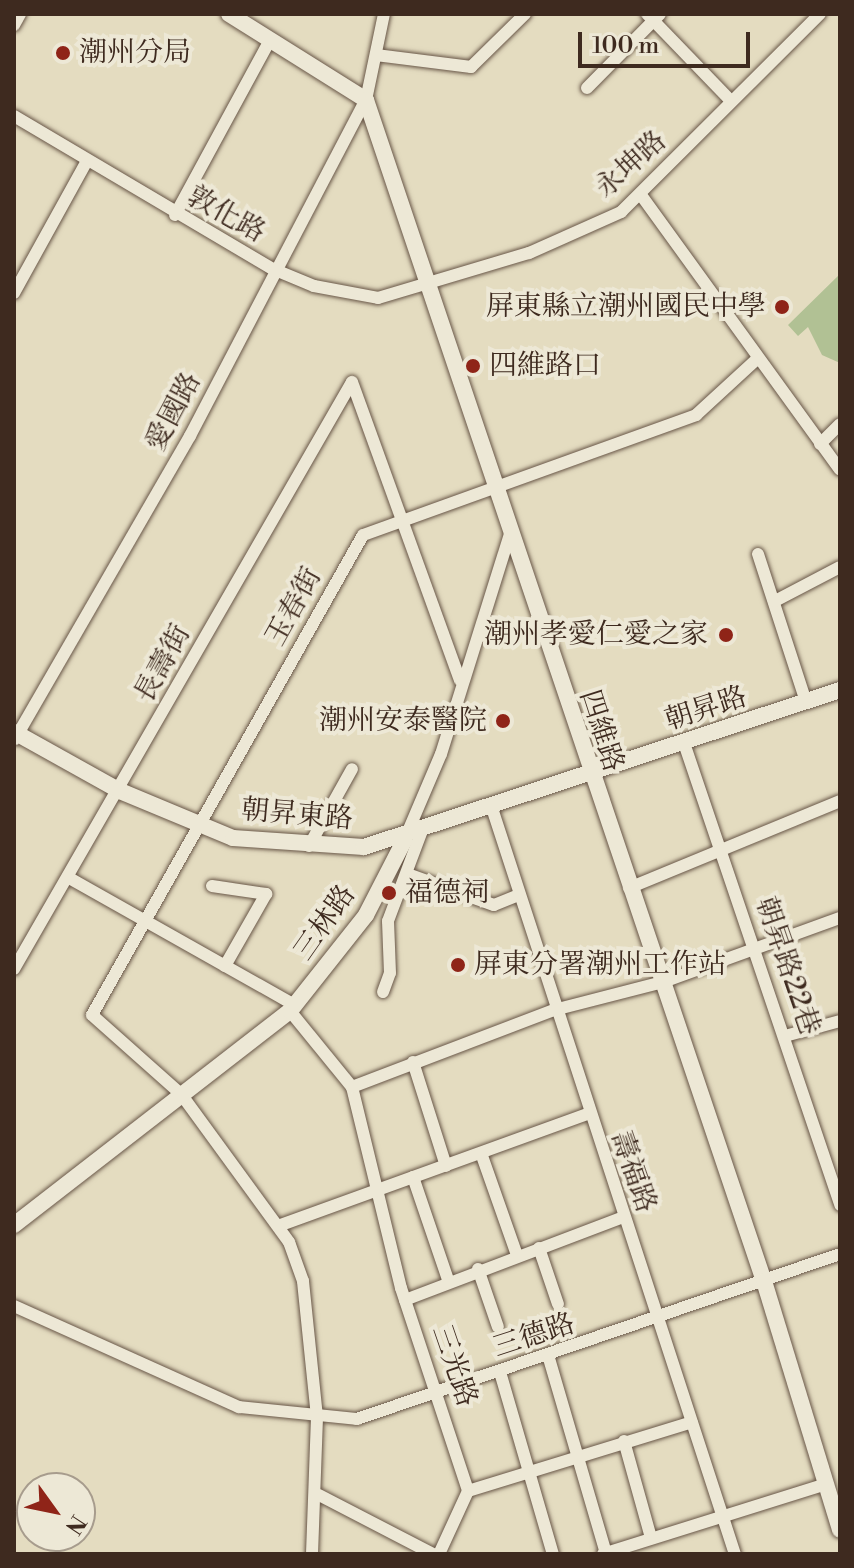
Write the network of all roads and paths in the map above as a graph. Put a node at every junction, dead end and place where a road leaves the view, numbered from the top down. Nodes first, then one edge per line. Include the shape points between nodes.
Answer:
1 (20, 14) edge
2 (229, 14) edge
3 (384, 14) edge
4 (525, 14) edge
5 (820, 14) edge
6 (654, 16) edge
7 (246, 18) edge
8 (14, 25) edge
9 (270, 40) junction
10 (376, 55) junction
11 (587, 88) dead end
12 (366, 100) junction
13 (731, 101) junction
14 (14, 116) edge
15 (87, 161) junction
16 (641, 195) junction
17 (175, 215) junction
18 (273, 269) junction
19 (433, 286) junction
20 (14, 293) edge
21 (757, 359) junction
22 (840, 424) edge
23 (820, 444) junction
24 (840, 470) edge
25 (496, 487) junction
26 (402, 522) junction
27 (511, 531) junction
28 (758, 554) dead end
29 (840, 567) edge
30 (775, 601) junction
31 (460, 680) junction
32 (840, 690) edge
33 (806, 702) junction
34 (15, 735) edge
35 (684, 743) junction
36 (352, 769) dead end
37 (587, 775) junction
38 (120, 791) junction
39 (840, 801) edge
40 (491, 805) junction
41 (196, 825) junction
42 (423, 828) junction
43 (405, 839) junction
44 (309, 846) junction
45 (722, 850) junction
46 (410, 875) junction
47 (71, 879) junction
48 (212, 886) dead end
49 (629, 888) junction
50 (516, 896) junction
51 (366, 915) junction
52 (840, 918) edge
53 (145, 921) junction
54 (388, 921) junction
55 (755, 946) junction
56 (225, 966) junction
57 (16, 970) edge
58 (663, 982) junction
59 (383, 992) dead end
60 (293, 1008) junction
61 (554, 1010) junction
62 (840, 1021) edge
63 (785, 1036) junction
64 (413, 1062) junction
65 (352, 1087) junction
66 (182, 1095) junction
67 (588, 1114) junction
68 (481, 1153) junction
69 (446, 1166) junction
70 (413, 1177) junction
71 (377, 1190) junction
72 (840, 1205) edge
73 (623, 1217) junction
74 (14, 1225) edge
75 (278, 1226) junction
76 (539, 1248) junction
77 (840, 1254) edge
78 (517, 1255) junction
79 (478, 1269) junction
80 (448, 1280) junction
81 (764, 1281) junction
82 (405, 1300) junction
83 (558, 1304) dead end
84 (14, 1306) edge
85 (659, 1320) junction
86 (498, 1327) dead end
87 (548, 1355) junction
88 (500, 1372) junction
89 (440, 1396) junction
90 (317, 1417) junction
91 (692, 1422) junction
92 (624, 1441) junction
93 (574, 1455) junction
94 (527, 1474) junction
95 (826, 1484) junction
96 (468, 1491) junction
97 (319, 1495) junction
98 (723, 1514) junction
99 (840, 1530) edge
100 (651, 1538) junction
101 (604, 1553) edge
102 (312, 1554) edge
103 (436, 1554) edge
104 (553, 1554) edge
105 (735, 1554) edge

1 - 8 street
2 - 7 main road
3 - 10 street, 愛國路
4 - 10 street via 471,67
5 - 13 street, 永坤路
6 - 11 street
6 - 13 street
7 - 9 main road
9 - 12 main road
9 - 17 street
10 - 12 street, 愛國路
12 - 18 street, 愛國路
12 - 19 main road, 四維路
13 - 16 street, 永坤路
14 - 15 street, 敦化路
15 - 17 street, 敦化路
15 - 20 street
16 - 19 street, 永坤路 via 596,226
16 - 21 street
17 - 18 street, 敦化路
18 - 19 street, 敦化路 via 314,286 378,298
18 - 34 street, 愛國路 via 190,436
19 - 25 main road, 四維路
21 - 23 street
21 - 25 street, 玉春街 via 696,415
22 - 23 street
23 - 24 street
25 - 26 street, 玉春街
25 - 27 main road, 四維路
26 - 31 street
26 - 38 street, 長壽街 via 352,382
26 - 41 street, 玉春街 via 363,535
27 - 31 street, 三林路
27 - 37 main road, 四維路
28 - 30 street
29 - 30 street
30 - 33 street
31 - 43 street, 三林路 via 441,754
32 - 33 main road, 朝昇路
33 - 35 main road, 朝昇路
34 - 38 main road, 朝昇東路
35 - 37 main road, 朝昇路
35 - 45 street, 朝昇路22巷
36 - 44 street
37 - 40 main road, 朝昇東路
37 - 49 main road, 四維路
38 - 41 main road, 朝昇東路
38 - 47 street, 長壽街
39 - 45 street
40 - 42 main road, 朝昇東路
40 - 50 street, 壽福路
41 - 44 main road, 朝昇東路 via 233,838
41 - 53 street, 玉春街
42 - 43 main road, 朝昇東路
42 - 46 street
43 - 44 main road, 朝昇東路
43 - 51 main road, 三林路
45 - 49 street
45 - 55 street, 朝昇路22巷
46 - 50 street via 494,905
46 - 54 street
47 - 53 street
47 - 57 street, 長壽街
48 - 56 street via 266,894
49 - 58 main road, 四維路
50 - 61 street, 壽福路
51 - 54 street
51 - 60 main road, 三林路
52 - 55 street
53 - 56 street
53 - 66 street, 玉春街 via 92,1015
54 - 59 street via 390,973
55 - 58 street
55 - 63 street, 朝昇路22巷
56 - 60 street
58 - 61 street
58 - 81 main road, 四維路
60 - 65 street
60 - 66 main road, 三林路
61 - 64 street
61 - 67 street, 壽福路
62 - 63 street
63 - 72 street, 朝昇路22巷
64 - 65 street
64 - 69 street
65 - 71 street, 三光路
66 - 74 main road, 三林路
66 - 75 street
67 - 68 street
67 - 73 street, 壽福路
68 - 69 street
68 - 78 street
69 - 70 street
70 - 71 street
70 - 80 street
71 - 75 street
71 - 82 street, 三光路
73 - 76 street
73 - 85 street, 壽福路
75 - 90 street via 303,1281
76 - 78 street
76 - 83 street
77 - 81 street, 三德路
78 - 79 street
79 - 80 street
79 - 86 street
80 - 82 street
81 - 85 street, 三德路
81 - 95 main road, 四維路
82 - 89 street, 三光路
84 - 90 street, 三德路 via 131,1364 239,1407
85 - 87 street, 三德路
85 - 91 street, 壽福路
87 - 88 street, 三德路
87 - 93 street
88 - 89 street, 三德路
88 - 94 street
89 - 90 street, 三德路 via 357,1419
89 - 96 street, 三光路
90 - 97 street
91 - 92 street
91 - 98 street, 壽福路
92 - 93 street
92 - 100 street
93 - 94 street
93 - 101 street
94 - 96 street
94 - 104 street
95 - 98 street
95 - 99 main road, 四維路
96 - 103 street
97 - 102 street
97 - 103 street
98 - 100 street
98 - 105 street, 壽福路
100 - 101 street

